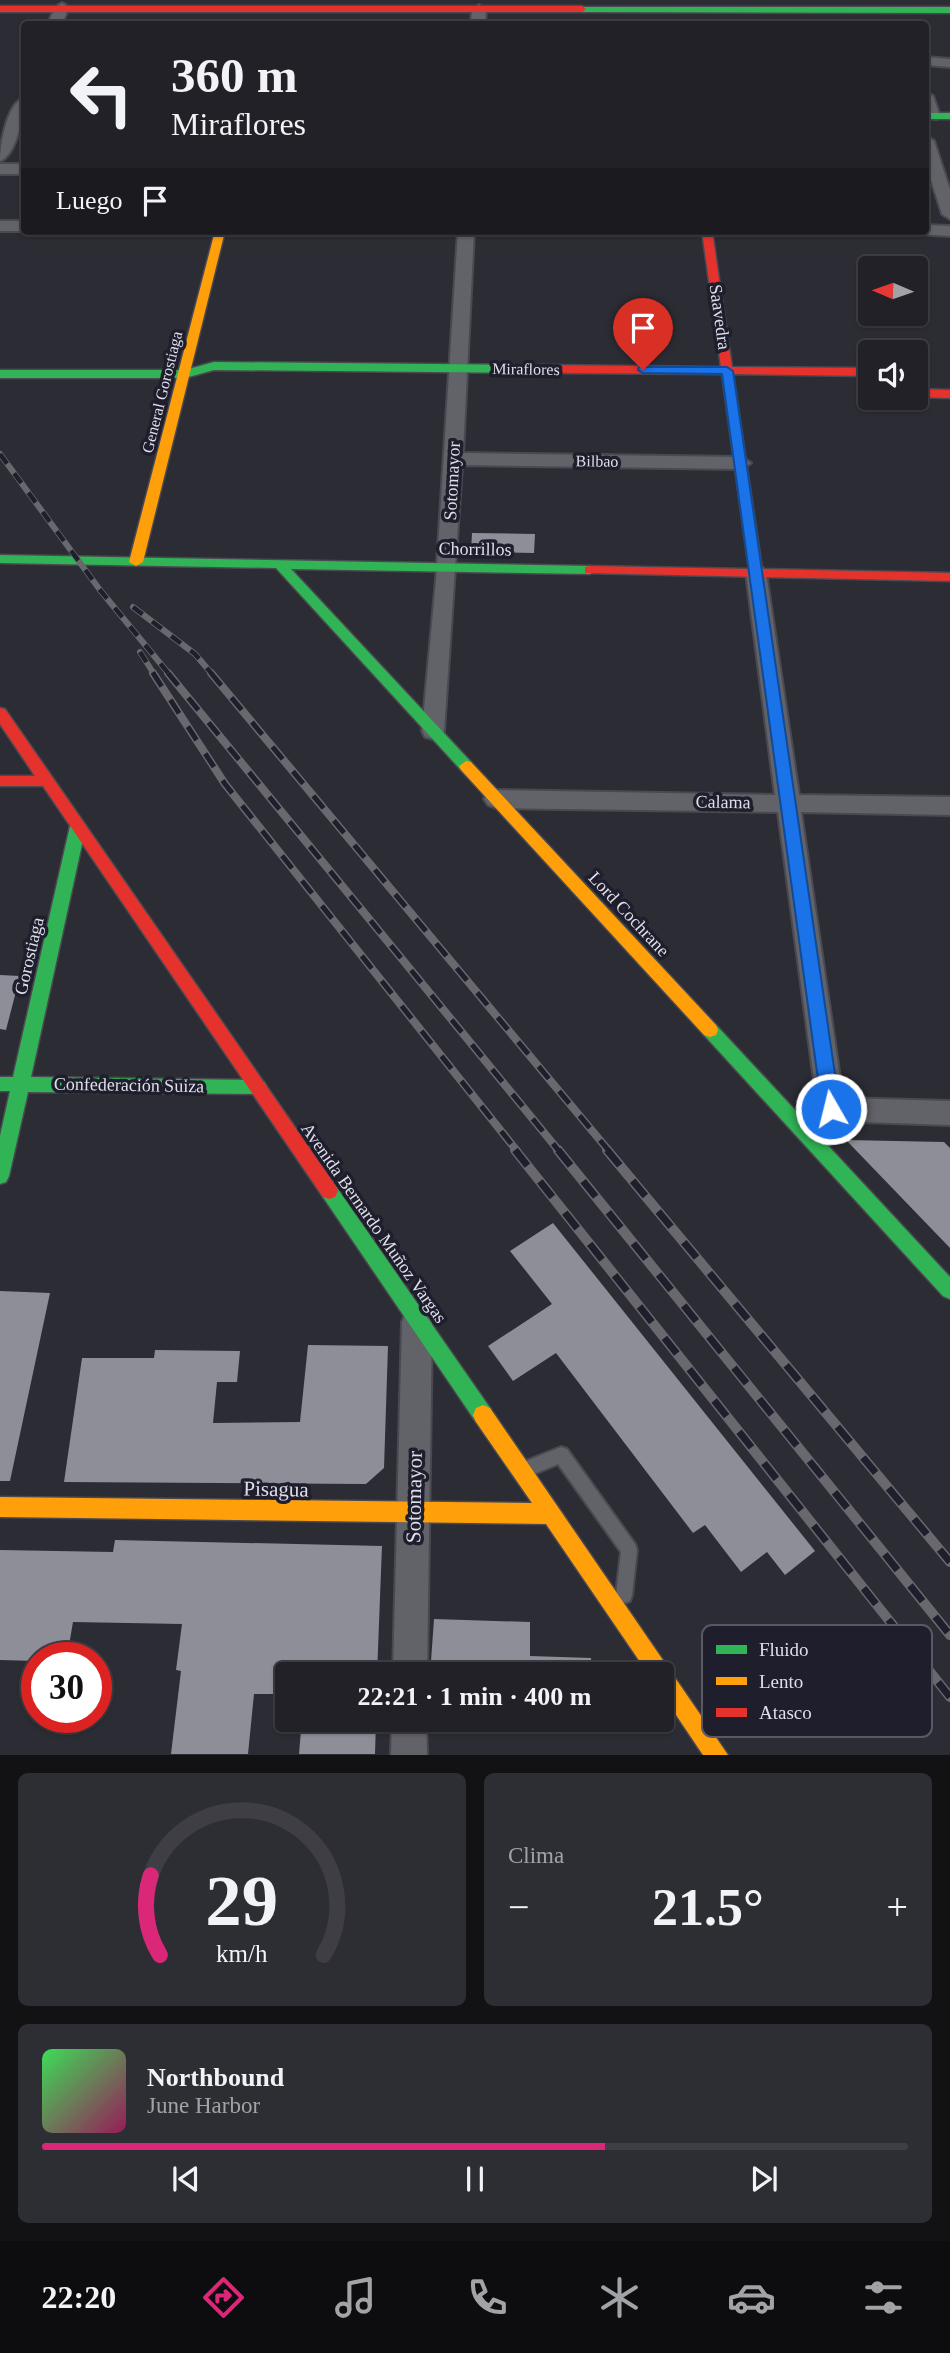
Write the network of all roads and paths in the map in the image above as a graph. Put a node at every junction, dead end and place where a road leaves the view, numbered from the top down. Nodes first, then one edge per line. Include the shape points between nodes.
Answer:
1 (275, 4) edge
2 (877, 5) edge
3 (62, 7) junction
4 (0, 9) edge
5 (950, 10) edge
6 (676, 11) edge
7 (478, 17) edge
8 (56, 21) edge
9 (271, 21) edge
10 (929, 55) edge
11 (950, 55) edge
12 (929, 61) edge
13 (950, 63) edge
14 (21, 107) edge
15 (929, 107) edge
16 (0, 110) edge
17 (21, 113) edge
18 (950, 116) edge
19 (929, 150) edge
20 (0, 156) edge
21 (0, 169) edge
22 (21, 169) edge
23 (937, 173) edge
24 (950, 214) edge
25 (0, 226) edge
26 (21, 226) edge
27 (929, 230) edge
28 (950, 231) edge
29 (219, 235) edge
30 (466, 235) edge
31 (709, 235) edge
32 (727, 371) junction
33 (858, 373) edge
34 (2, 374) edge
35 (185, 374) junction
36 (458, 381) junction
37 (209, 383) dead end
38 (928, 393) edge
39 (950, 394) edge
40 (453, 459) junction
41 (741, 463) junction
42 (0, 559) edge
43 (136, 562) junction
44 (280, 565) junction
45 (446, 568) junction
46 (756, 573) junction
47 (950, 577) edge
48 (0, 713) edge
49 (433, 731) junction
50 (0, 781) edge
51 (47, 781) junction
52 (496, 799) junction
53 (788, 803) junction
54 (950, 806) edge
55 (78, 826) junction
56 (0, 1084) edge
57 (20, 1084) junction
58 (258, 1087) junction
59 (831, 1109) junction
60 (950, 1113) edge
61 (799, 1126) junction
62 (0, 1176) edge
63 (950, 1290) edge
64 (417, 1319) junction
65 (522, 1471) junction
66 (0, 1507) edge
67 (414, 1512) junction
68 (551, 1514) junction
69 (622, 1617) junction
70 (410, 1662) edge
71 (410, 1732) edge
72 (702, 1733) edge
73 (705, 1737) edge
74 (409, 1755) edge
75 (717, 1755) edge

1 - 3 street
1 - 7 street
1 - 9 street
2 - 5 street
2 - 6 street
3 - 4 street
3 - 8 street
6 - 7 street
10 - 11 street
12 - 13 street
14 - 16 street
15 - 18 street
17 - 20 street
19 - 23 street
21 - 22 street
23 - 24 street
25 - 26 street
27 - 28 street
29 - 35 street, General Gorostiaga
30 - 36 street, Sotomayor
31 - 32 street, Saavedra
32 - 33 street, Miraflores
32 - 36 street, Miraflores
32 - 41 street, Saavedra
34 - 35 street, Miraflores
35 - 36 street, Miraflores via 214,366
35 - 37 street, Miraflores
35 - 43 street, General Gorostiaga
36 - 40 street, Sotomayor
38 - 39 street
40 - 41 street, Bilbao
40 - 45 street, Sotomayor
41 - 46 street, Saavedra
42 - 43 street, Chorrillos
43 - 44 street, Chorrillos
44 - 45 street, Chorrillos
44 - 49 street, Lord Cochrane
45 - 46 street, Chorrillos
45 - 49 street, Sotomayor
46 - 47 street, Chorrillos
46 - 53 street, Saavedra
48 - 51 street, Avenida Bernardo Muñoz Vargas
49 - 52 street, Lord Cochrane
50 - 51 street
51 - 55 street, Avenida Bernardo Muñoz Vargas
52 - 53 street, Calama
52 - 61 street, Lord Cochrane
53 - 54 street, Calama
53 - 59 street, Saavedra
55 - 57 street, Gorostiaga
55 - 58 street, Avenida Bernardo Muñoz Vargas
56 - 57 street, Confederación Suiza
57 - 58 street, Confederación Suiza
57 - 62 street, Gorostiaga
58 - 64 street, Avenida Bernardo Muñoz Vargas
59 - 60 street
59 - 61 street
61 - 63 street, Lord Cochrane
64 - 65 street, Avenida Bernardo Muñoz Vargas
64 - 67 street, Sotomayor
65 - 68 street, Avenida Bernardo Muñoz Vargas
65 - 69 lane via 561,1455 629,1550
66 - 67 street, Pisagua
67 - 68 street, Pisagua
67 - 70 street, Sotomayor
68 - 69 street, Avenida Bernardo Muñoz Vargas
69 - 72 street, Avenida Bernardo Muñoz Vargas
71 - 74 street
73 - 75 street, Avenida Bernardo Muñoz Vargas

